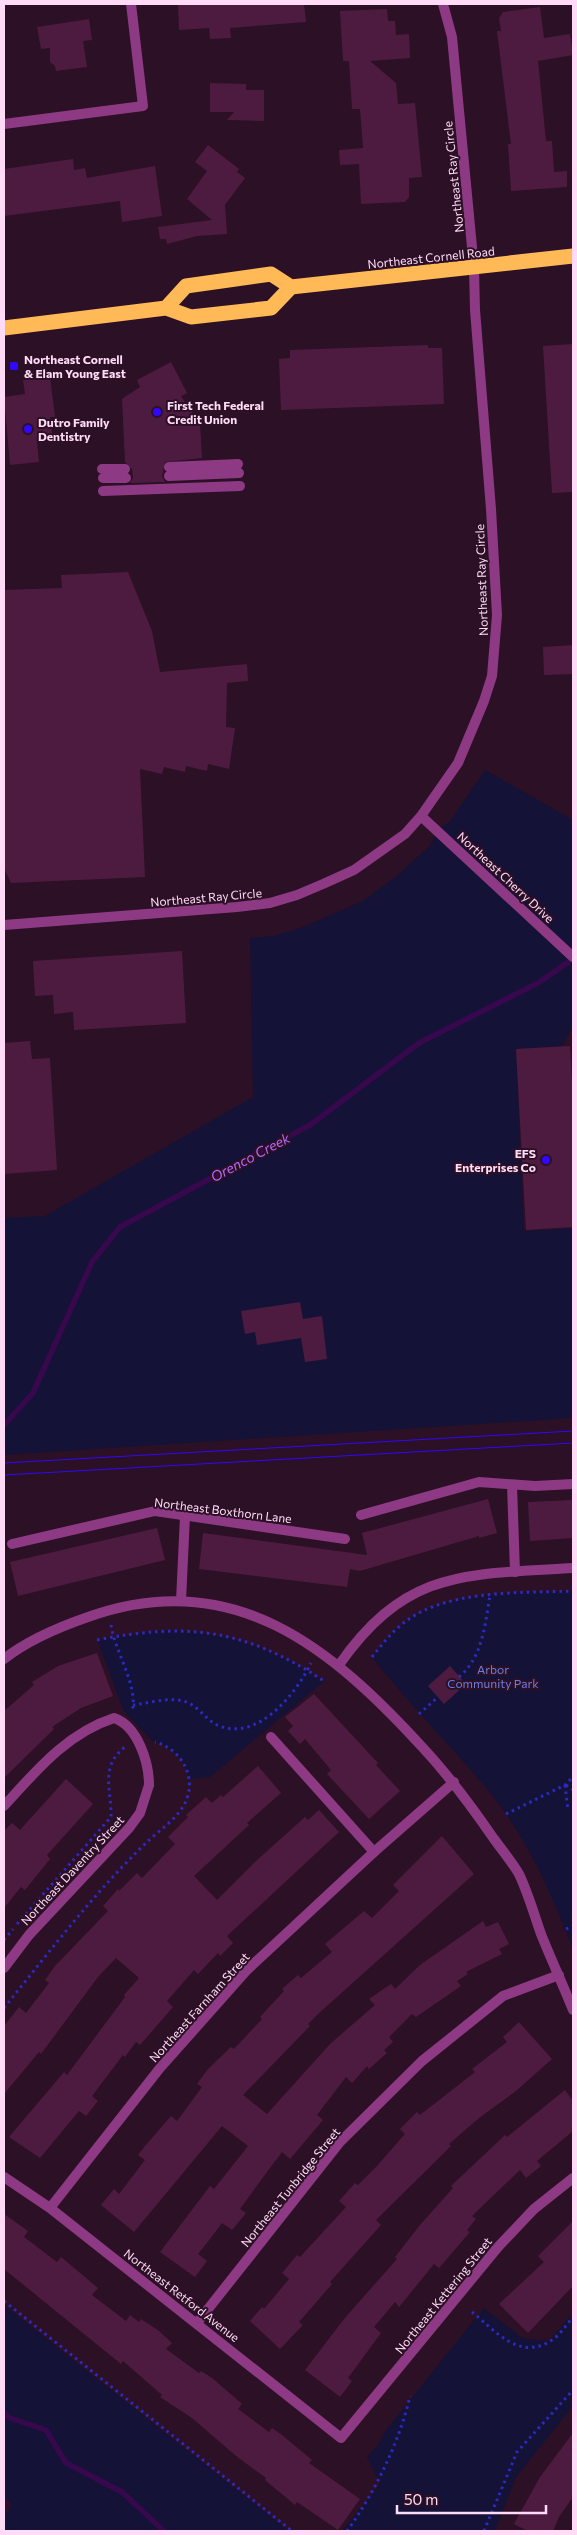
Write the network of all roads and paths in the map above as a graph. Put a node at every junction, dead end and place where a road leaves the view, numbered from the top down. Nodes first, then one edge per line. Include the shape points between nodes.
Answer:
1 (131, 4) edge
2 (443, 4) edge
3 (4, 124) edge
4 (573, 256) edge
5 (474, 268) junction
6 (291, 287) junction
7 (166, 308) junction
8 (4, 328) edge
9 (238, 469) dead end
10 (169, 471) dead end
11 (126, 473) dead end
12 (102, 474) dead end
13 (240, 486) dead end
14 (103, 491) dead end
15 (421, 816) junction
16 (4, 925) edge
17 (573, 957) edge
18 (573, 1484) edge
19 (512, 1485) junction
20 (361, 1515) dead end
21 (186, 1516) junction
22 (345, 1539) dead end
23 (12, 1544) dead end
24 (573, 1568) edge
25 (515, 1572) junction
26 (573, 1591) edge
27 (490, 1595) junction
28 (181, 1601) junction
29 (113, 1637) junction
30 (97, 1640) dead end
31 (318, 1649) junction
32 (372, 1657) dead end
33 (4, 1659) edge
34 (339, 1665) junction
35 (308, 1670) junction
36 (459, 1677) dead end
37 (324, 1681) dead end
38 (438, 1697) dead end
39 (133, 1705) junction
40 (419, 1714) dead end
41 (130, 1716) dead end
42 (271, 1737) dead end
43 (138, 1742) junction
44 (573, 1777) edge
45 (454, 1782) junction
46 (565, 1785) junction
47 (573, 1790) edge
48 (4, 1806) edge
49 (568, 1810) dead end
50 (506, 1814) dead end
51 (374, 1852) junction
52 (573, 1926) edge
53 (566, 1929) dead end
54 (4, 1940) edge
55 (4, 1968) edge
56 (559, 1975) junction
57 (4, 2008) edge
58 (573, 2010) edge
59 (4, 2177) edge
60 (573, 2178) edge
61 (50, 2208) junction
62 (4, 2301) edge
63 (472, 2312) dead end
64 (573, 2317) edge
65 (197, 2323) junction
66 (573, 2390) edge
67 (410, 2396) dead end
68 (341, 2438) joint
69 (292, 2531) edge
70 (347, 2531) edge
71 (484, 2531) edge

1 - 3 street via 143,106
2 - 5 street, Northeast Ray Circle via 452,37
4 - 5 highway, Northeast Cornell Road
5 - 6 highway, Northeast Cornell Road
5 - 15 street, Northeast Ray Circle via 496,579 495,650 492,676 472,732 458,763
6 - 7 highway via 271,308 191,317
6 - 7 highway via 271,274 186,286
7 - 8 highway
9 - 10 street
11 - 12 street
13 - 14 street
15 - 16 street, Northeast Ray Circle via 392,845 354,870 270,903
15 - 17 street, Northeast Cherry Drive
18 - 19 street
19 - 20 street via 479,1482
19 - 25 street
21 - 22 street, Northeast Boxthorn Lane
21 - 23 street, Northeast Boxthorn Lane via 155,1511
21 - 28 street
24 - 25 street
25 - 34 street via 450,1579 413,1593 373,1623
26 - 27 path
27 - 32 path via 454,1600 417,1614 400,1625
27 - 36 path via 480,1647
28 - 31 street via 232,1609 270,1622
28 - 33 street via 152,1602 108,1610 56,1628
29 - 30 path
29 - 35 path via 161,1630 214,1634 282,1655
29 - 39 path via 134,1696
31 - 34 street
31 - 35 path
34 - 45 street via 390,1711
35 - 37 path
35 - 39 path via 270,1715 260,1723 242,1728 220,1726 184,1701
38 - 40 path
39 - 41 path
42 - 51 street
43 - 48 street via 125,1724 114,1718 87,1730 65,1744
43 - 54 path via 118,1752 110,1770 107,1782 112,1817 37,1898
43 - 55 street, Northeast Daventry Street via 146,1759 149,1785 140,1813
43 - 57 path via 162,1744 182,1760 188,1779 187,1800 180,1811 90,1902
44 - 46 path
45 - 51 street, Northeast Farnham Street
45 - 56 street via 519,1874
46 - 47 path
46 - 49 path
46 - 50 path
51 - 61 street, Northeast Farnham Street via 247,1970 160,2068
52 - 53 path
56 - 58 street
56 - 65 street, Northeast Tunbridge Street via 503,1996 422,2061 340,2142
59 - 61 street, Northeast Retford Avenue
60 - 68 street, Northeast Kettering Street via 534,2210 498,2247
61 - 65 street, Northeast Retford Avenue
62 - 69 path
63 - 64 path via 495,2334 519,2346 547,2343
65 - 68 street, Northeast Retford Avenue
66 - 71 path via 517,2452
67 - 70 path via 378,2484

